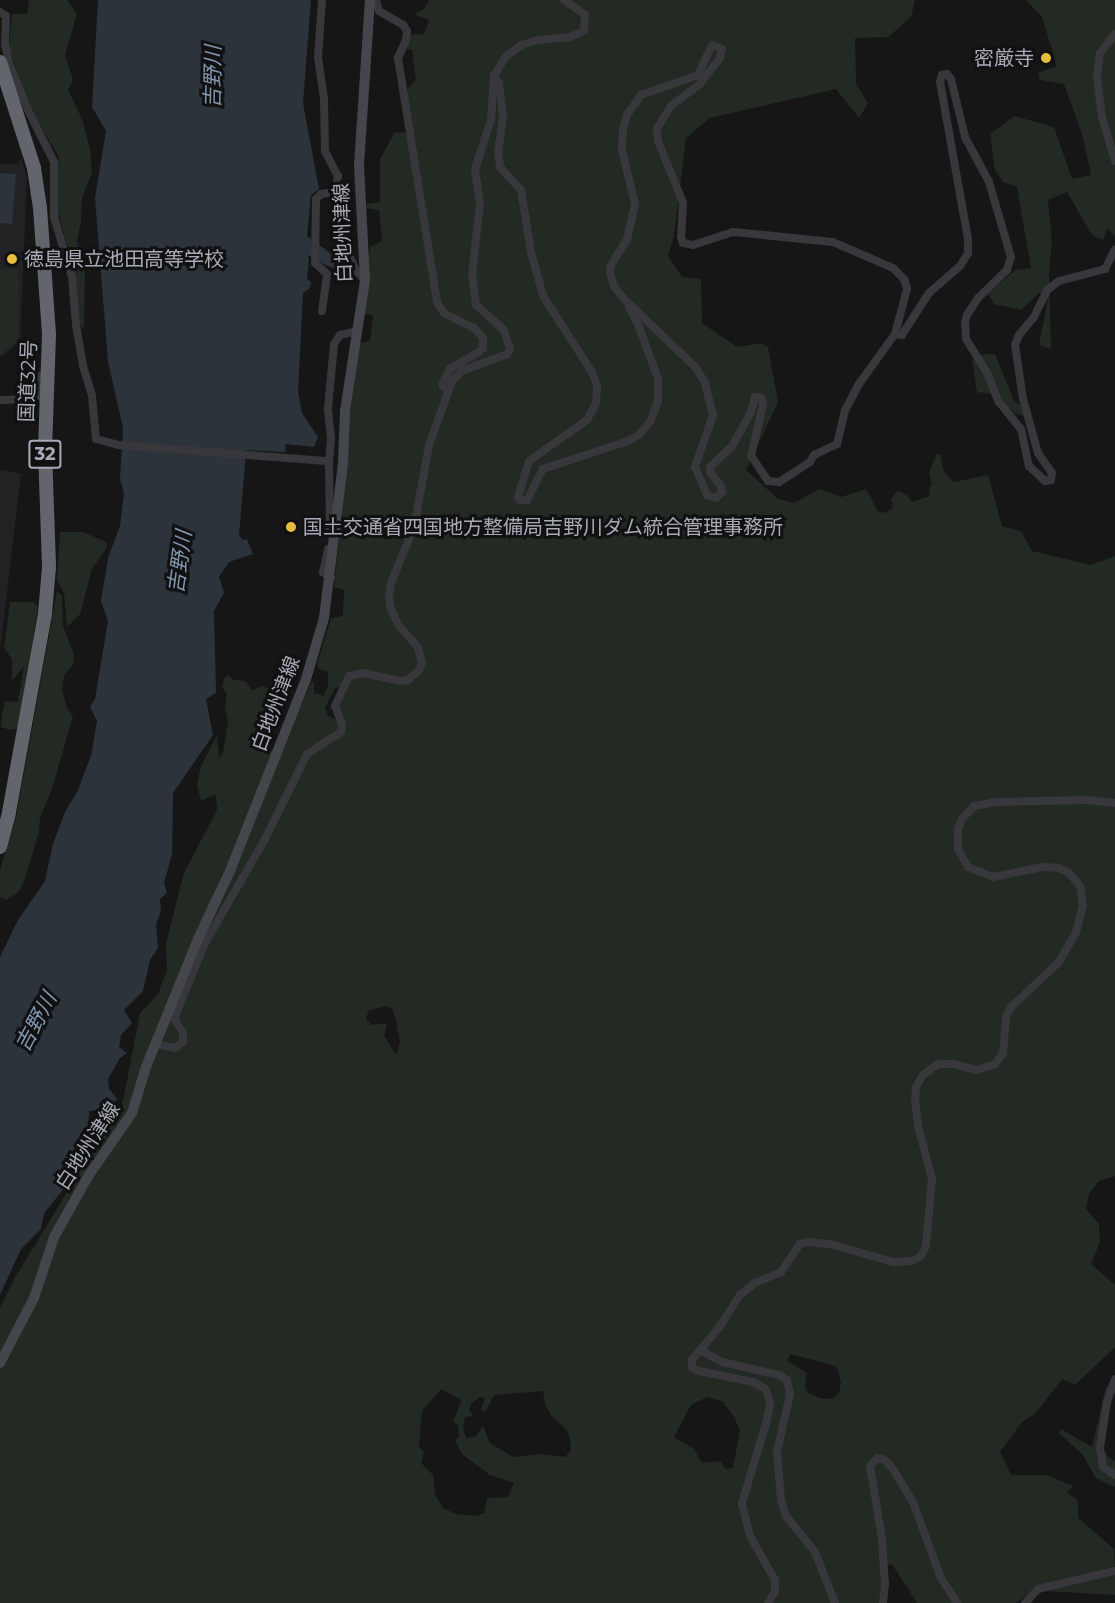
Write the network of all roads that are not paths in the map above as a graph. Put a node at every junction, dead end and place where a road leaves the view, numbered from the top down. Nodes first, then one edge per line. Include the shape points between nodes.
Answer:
1 (322, 0) edge
2 (370, 0) edge
3 (376, 0) edge
4 (564, 0) edge
5 (0, 12) edge
6 (1115, 34) edge
7 (0, 62) edge
8 (494, 76) junction
9 (1115, 161) edge
10 (335, 192) junction
11 (1115, 249) edge
12 (365, 280) junction
13 (624, 299) junction
14 (322, 311) dead end
15 (358, 331) junction
16 (895, 334) junction
17 (48, 374) junction
18 (448, 390) junction
19 (0, 400) edge
20 (329, 461) junction
21 (331, 578) junction
22 (1115, 803) edge
23 (0, 847) edge
24 (156, 1044) junction
25 (700, 1350) junction
26 (0, 1363) edge
27 (1115, 1379) edge
28 (1115, 1475) edge
29 (1115, 1571) edge
30 (768, 1603) edge
31 (835, 1603) edge
32 (883, 1603) edge
33 (957, 1603) edge
34 (1025, 1603) edge

1 - 10 street via 318,57 326,151 338,176
2 - 12 main road, 白地州津線 via 359,165
3 - 18 street via 380,11 407,31 398,58 437,302 444,313 474,328 483,338 483,348 450,369 443,383
4 - 8 street via 585,15 584,30 571,37 522,45 506,56
5 - 20 street via 6,16 9,63 54,162 54,217 72,277 95,437 103,443 119,445
6 - 9 street via 1100,53 1097,78 1102,117
7 - 17 highway, 国道32号 / 32 via 34,168 46,286
8 - 13 street via 499,83 503,114 500,167 521,190 543,296 597,385 596,403 587,420 529,461 520,500 528,500 543,469 639,435 651,420 658,401 658,379 638,324
8 - 18 street via 491,120 476,169 480,205 472,274 476,305 504,330 510,349 503,356 462,371
10 - 12 street via 343,200 345,248
10 - 14 street via 316,199 315,263 327,274
11 - 16 street via 1105,269 1059,281 1047,290 1035,317 1015,345 1023,399 1038,453 1052,473 1051,480 1045,481 1029,466 1021,429 999,402 966,339 967,315 978,298 1007,270 1011,257 989,182 965,137 951,79 942,75 968,253 960,266 929,293 902,335
12 - 15 main road, 白地州津線
13 - 16 street via 695,367 705,382 713,415 695,467 711,498 722,492 710,467 732,446 755,397 761,398 763,405 751,456 768,481 780,482 814,455 837,444 844,410
13 - 16 street via 610,272 627,239 635,204 622,150 627,115 641,95 698,75 709,48 716,45 723,52 711,71 671,106 657,128 658,141 683,203 683,243 693,244 733,232 833,242 848,247 893,268 904,279 907,296
15 - 20 street via 340,335 334,344 328,408
15 - 21 main road, 白地州津線 via 345,411
17 - 19 street via 42,375 38,399
17 - 23 highway, 国道32号 / 32 via 45,451 49,567 45,614 9,817
18 - 24 street via 429,445 414,527 393,576 389,598 399,626 418,647 420,670 401,681 363,673 349,676 335,706 341,732 307,754 265,839 204,945 176,1014 183,1042 175,1048
20 - 21 street via 330,529 323,572
21 - 24 main road, 白地州津線 via 306,679
22 - 25 street via 997,802 974,806 962,819 958,849 968,867 993,877 1043,867 1059,868 1080,886 1083,905 1076,933 1059,962 1010,1008 1000,1059 987,1069 977,1070 938,1064 916,1086 918,1126 932,1179 926,1246 921,1256 912,1261 893,1262 834,1245 800,1244 781,1272 740,1294
24 - 26 main road, 白地州津線 via 132,1113 59,1227 34,1298
25 - 30 street via 692,1360 694,1368 758,1383 768,1395 767,1420 742,1503 750,1536 775,1580 775,1592
25 - 31 street via 722,1362 787,1380 790,1394 777,1452 781,1500 786,1516 818,1557
27 - 28 street via 1100,1448 1103,1467
29 - 34 street via 1038,1589
32 - 33 street via 882,1539 870,1466 877,1458 893,1469 913,1502 941,1578

